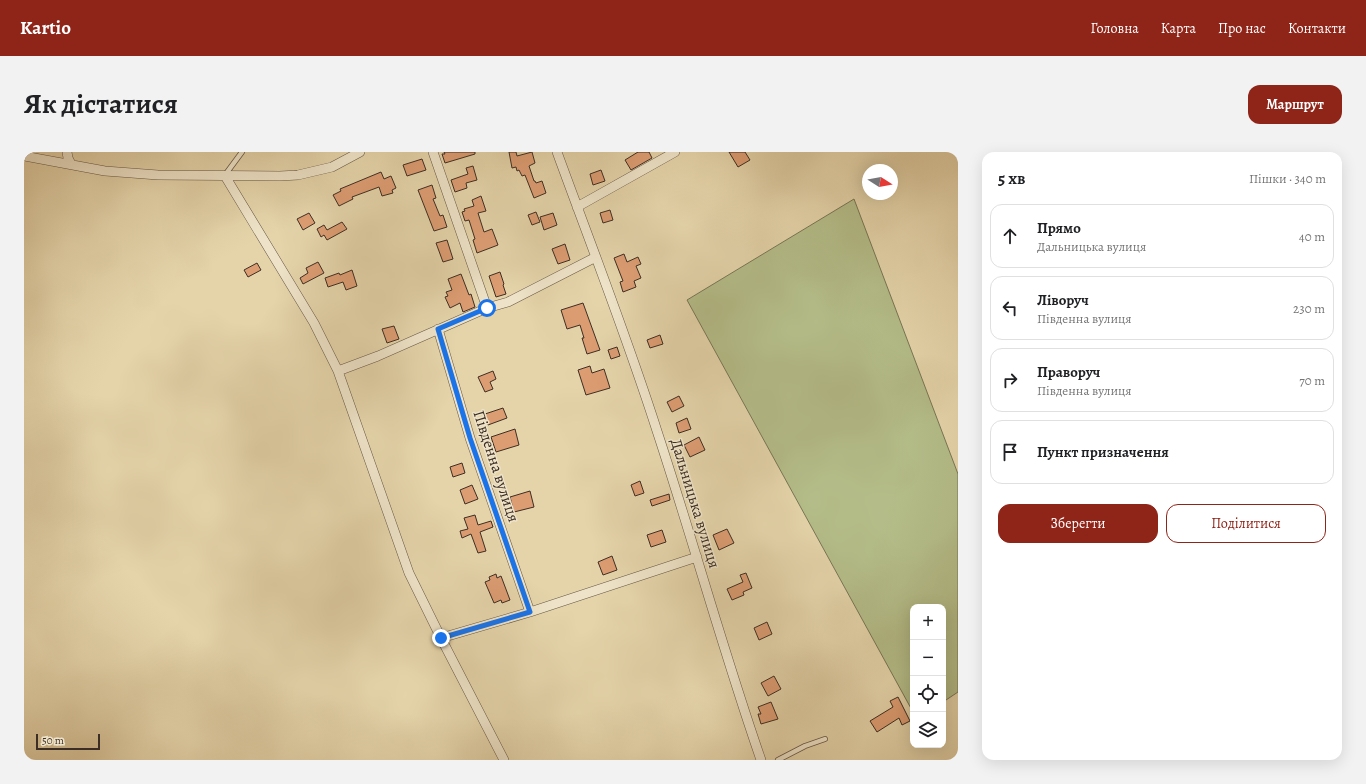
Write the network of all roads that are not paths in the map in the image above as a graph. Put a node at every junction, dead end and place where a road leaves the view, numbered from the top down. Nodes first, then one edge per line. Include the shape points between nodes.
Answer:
1 (67, 152) edge
2 (242, 152) edge
3 (360, 152) edge
4 (433, 152) edge
5 (557, 152) edge
6 (675, 152) edge
7 (24, 156) edge
8 (71, 164) junction
9 (225, 176) junction
10 (577, 207) junction
11 (596, 257) junction
12 (487, 308) junction
13 (438, 329) junction
14 (338, 371) junction
15 (697, 558) junction
16 (530, 612) junction
17 (441, 638) junction
18 (825, 739) dead end
19 (504, 760) edge
20 (761, 760) edge
21 (778, 760) edge

1 - 8 street
2 - 9 lane
3 - 9 street via 332,167 298,175
4 - 12 street
5 - 10 street, Дальницька вулиця
6 - 10 street
7 - 8 street
8 - 9 street via 105,171
9 - 14 street via 314,322
10 - 11 street, Дальницька вулиця
11 - 12 street via 508,302
11 - 15 street, Дальницька вулиця via 628,344
12 - 13 street
13 - 14 street
13 - 16 street, Південна вулиця via 470,438
14 - 17 street via 409,573
15 - 16 street
15 - 20 street, Дальницька вулиця
16 - 17 street
17 - 19 street
18 - 21 lane

